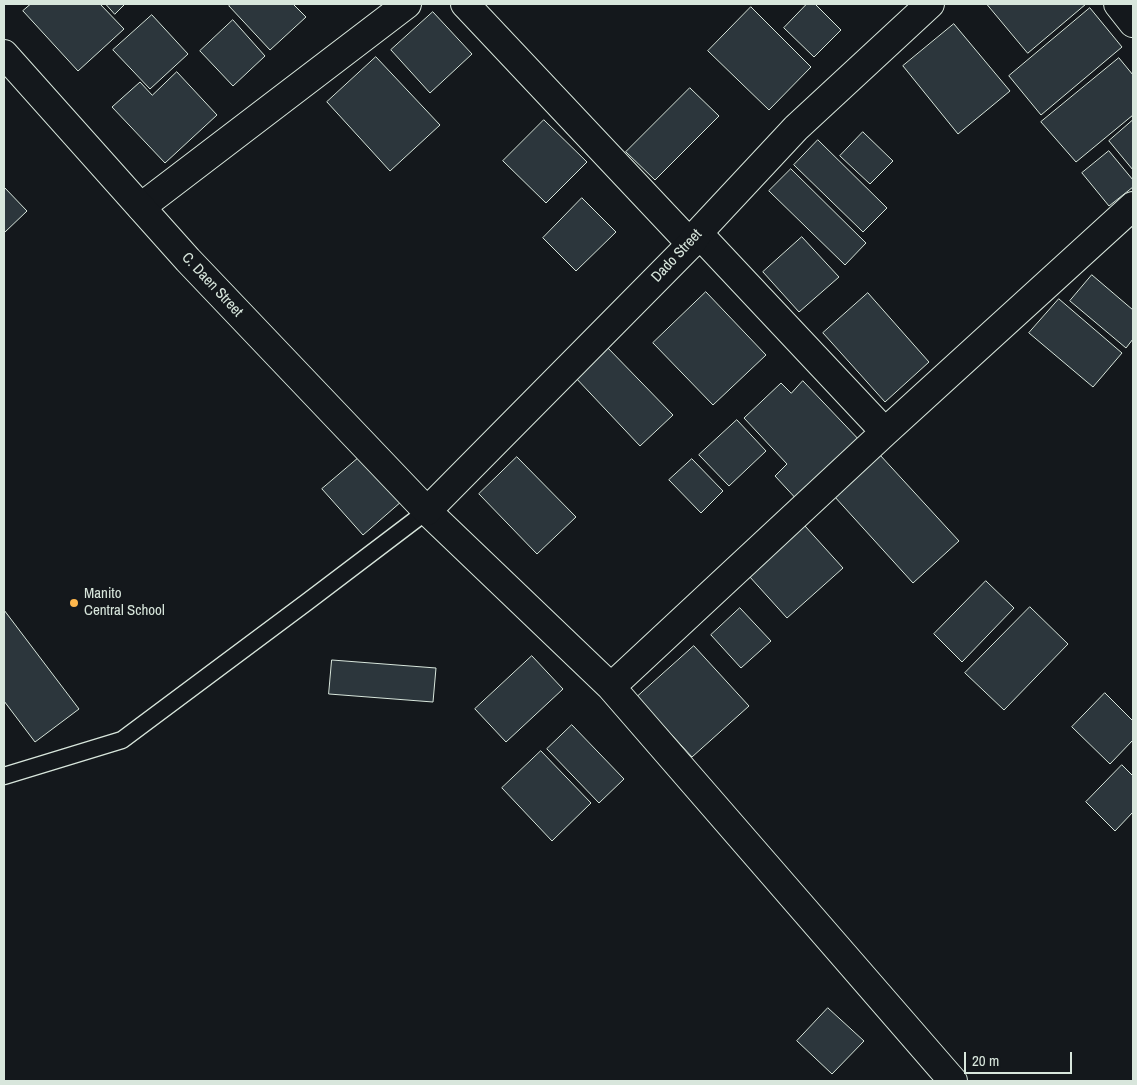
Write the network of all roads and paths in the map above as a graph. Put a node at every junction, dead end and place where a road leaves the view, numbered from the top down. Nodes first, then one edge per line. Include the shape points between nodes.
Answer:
1 (407, 4) edge
2 (465, 4) edge
3 (930, 4) edge
4 (1118, 4) edge
5 (1133, 23) edge
6 (4, 54) edge
7 (1133, 206) edge
8 (141, 207) junction
9 (694, 239) junction
10 (885, 432) junction
11 (427, 511) junction
12 (611, 687) junction
13 (4, 776) edge
14 (953, 1081) edge

1 - 8 street
2 - 9 street
3 - 9 street, Dado Street via 796,128
4 - 5 street
6 - 8 street, C. Daen Street
7 - 10 street
8 - 11 street, C. Daen Street
9 - 10 street
9 - 11 street, Dado Street
10 - 12 street
11 - 12 street, C. Daen Street
11 - 13 lane via 122,740
12 - 14 street, C. Daen Street

